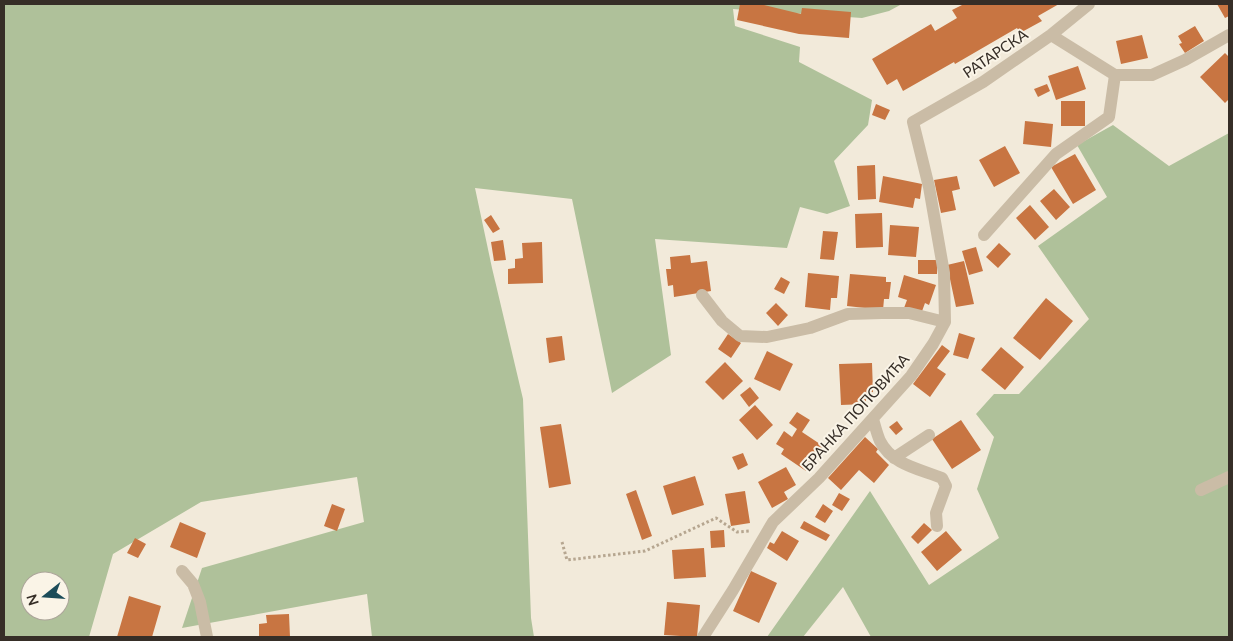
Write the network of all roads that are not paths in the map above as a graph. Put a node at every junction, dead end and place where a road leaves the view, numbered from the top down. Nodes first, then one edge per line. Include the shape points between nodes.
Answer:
1 (1089, 4) edge
2 (1229, 34) edge
3 (1051, 35) junction
4 (1115, 75) junction
5 (913, 122) joint
6 (984, 235) dead end
7 (702, 295) dead end
8 (945, 322) junction
9 (873, 419) junction
10 (929, 435) dead end
11 (894, 458) junction
12 (1229, 477) edge
13 (1200, 490) dead end
14 (937, 526) dead end
15 (182, 570) dead end
16 (207, 637) edge
17 (704, 637) edge

1 - 3 street, РАТАРСКА
2 - 4 street via 1152,75
3 - 4 street
3 - 5 street, РАТАРСКА via 983,82
4 - 6 street via 1109,117 1056,154
5 - 8 street, БРАНКА ПОПОВИЋА via 929,187 944,273
7 - 8 street via 722,321 740,336 767,337 810,328 848,314 909,314
8 - 9 street, БРАНКА ПОПОВИЋА via 911,376
9 - 11 street via 880,442
9 - 17 street, БРАНКА ПОПОВИЋА via 773,522
10 - 11 street
11 - 14 street via 942,478 946,486 936,513
12 - 13 street
15 - 16 street via 194,584

